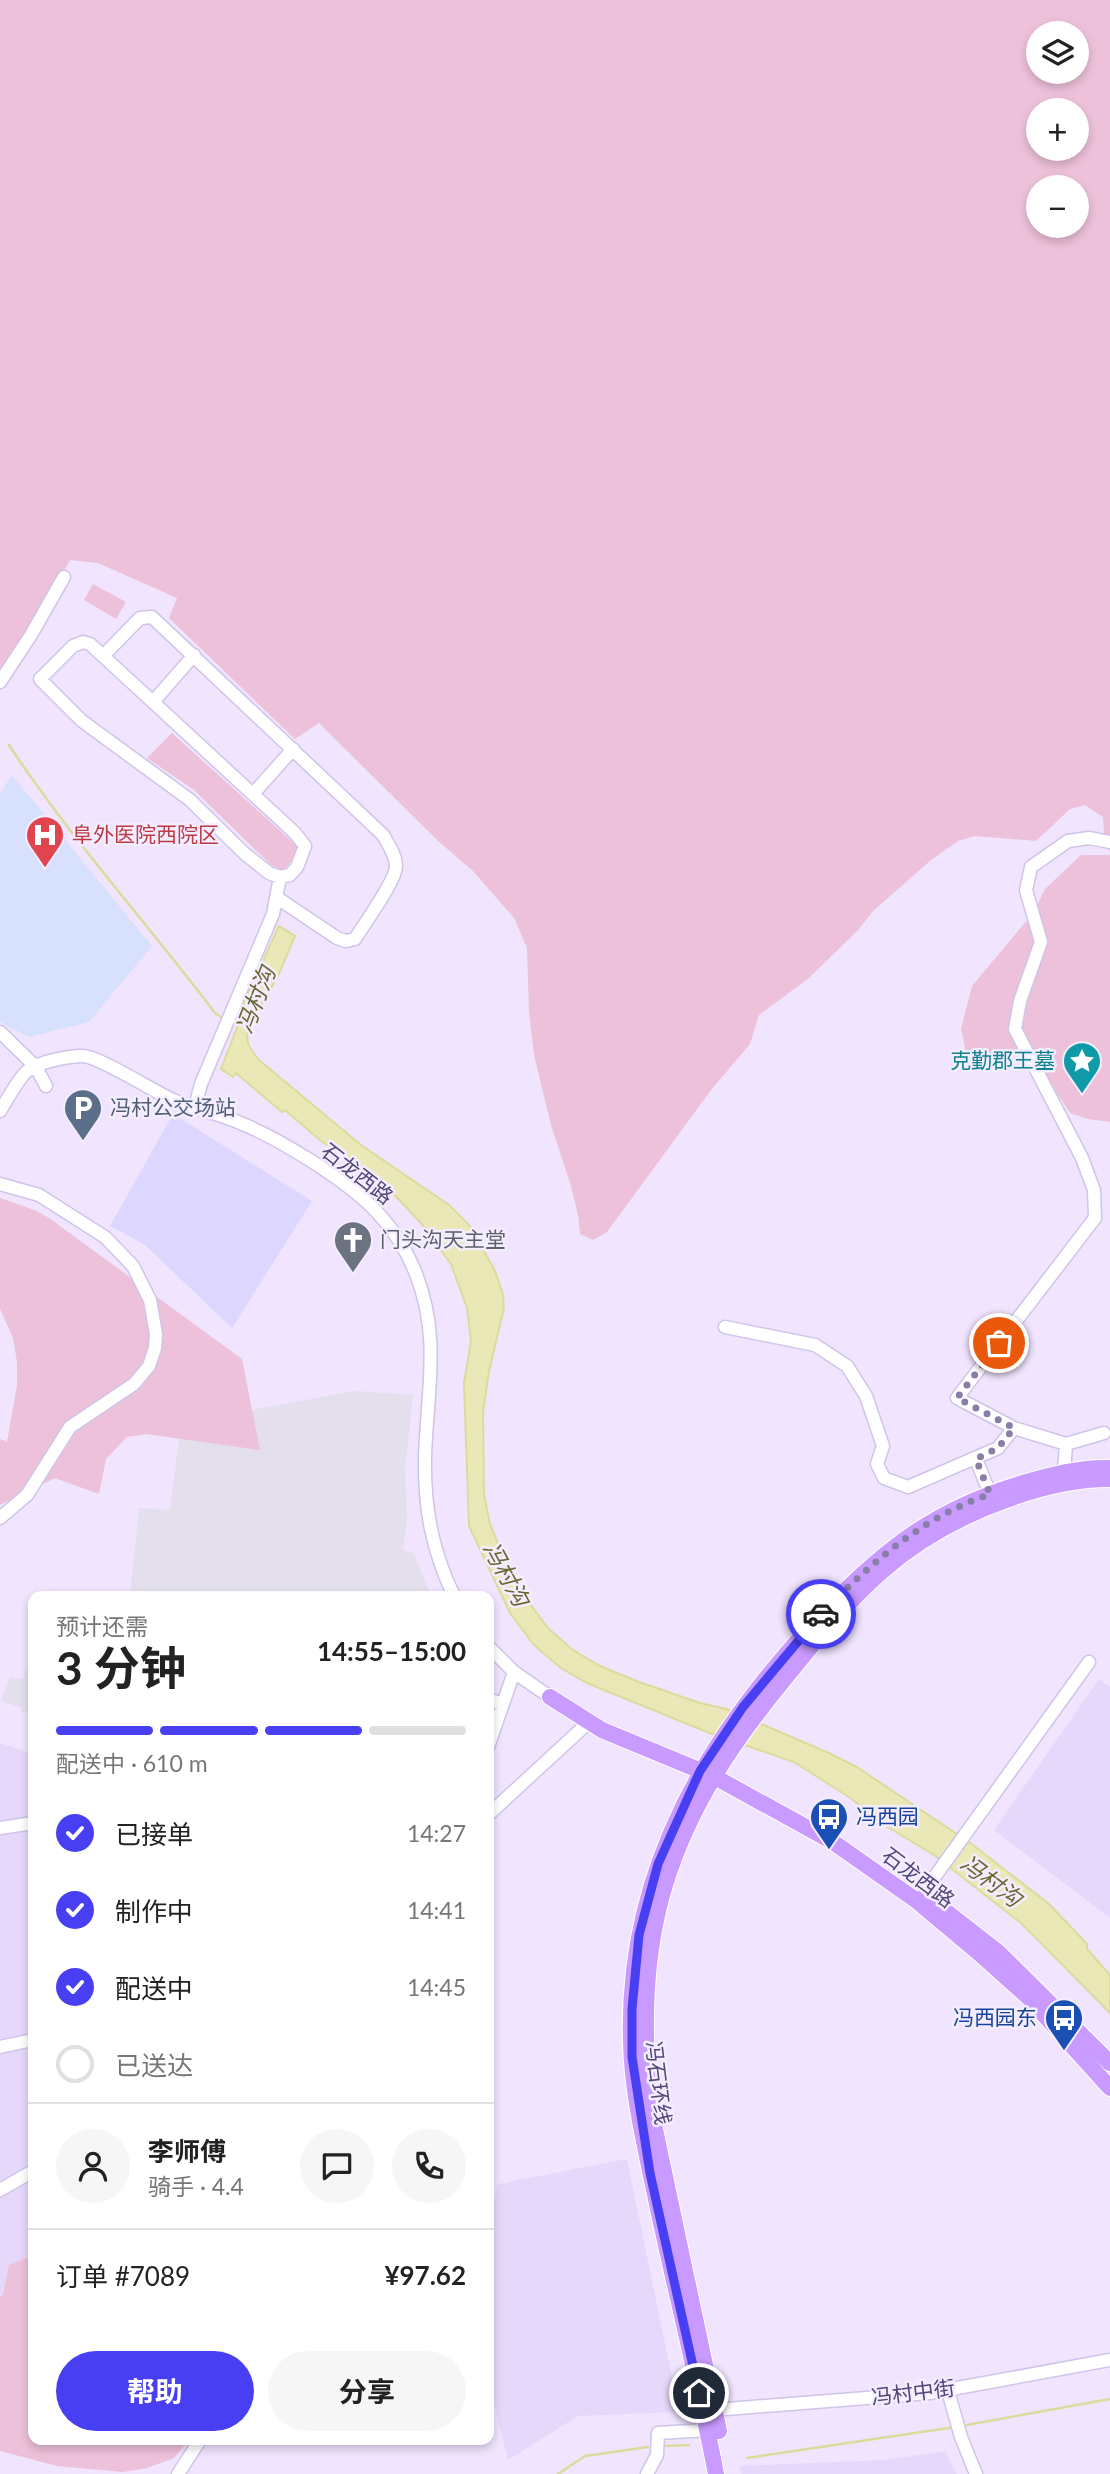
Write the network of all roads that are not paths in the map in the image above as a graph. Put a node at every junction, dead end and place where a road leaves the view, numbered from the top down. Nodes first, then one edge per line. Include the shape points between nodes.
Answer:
1 (64, 577) dead end
2 (194, 655) junction
3 (103, 656) junction
4 (0, 682) edge
5 (153, 702) junction
6 (293, 749) junction
7 (253, 794) junction
8 (1110, 842) edge
9 (280, 877) junction
10 (276, 897) junction
11 (0, 1032) edge
12 (36, 1067) junction
13 (46, 1086) dead end
14 (195, 1107) junction
15 (0, 1111) edge
16 (0, 1184) edge
17 (725, 1327) dead end
18 (1014, 1428) junction
19 (1108, 1431) edge
20 (1066, 1444) junction
21 (976, 1459) junction
22 (1110, 1468) edge
23 (1064, 1473) junction
24 (1110, 1479) edge
25 (990, 1494) junction
26 (0, 1518) edge
27 (452, 1591) edge
28 (494, 1652) edge
29 (1089, 1662) dead end
30 (514, 1672) junction
31 (550, 1697) junction
32 (494, 1701) edge
33 (502, 1704) junction
34 (750, 1710) junction
35 (589, 1722) junction
36 (494, 1729) edge
37 (709, 1769) junction
38 (494, 1809) edge
39 (28, 1825) edge
40 (0, 1828) edge
41 (919, 1897) junction
42 (28, 2041) edge
43 (0, 2047) edge
44 (1110, 2063) edge
45 (1110, 2088) edge
46 (28, 2174) edge
47 (0, 2190) edge
48 (1110, 2360) edge
49 (948, 2390) junction
50 (714, 2410) junction
51 (708, 2430) junction
52 (197, 2445) edge
53 (178, 2474) edge
54 (647, 2474) edge
55 (716, 2474) edge
56 (728, 2474) edge
57 (976, 2474) edge

1 - 4 street
2 - 3 street via 152,617 140,618
2 - 5 street
2 - 6 street
3 - 5 street
3 - 9 street via 83,642 40,679 82,721 190,800 244,853
5 - 7 street
6 - 7 street
6 - 10 street via 383,835 396,867 355,939 337,937
7 - 9 street via 305,846 297,867
8 - 18 street via 1068,841 1031,867 1026,890 1041,942 1015,1029 1082,1158 1094,1190 1095,1218 957,1398
9 - 10 street
10 - 14 street
11 - 12 street
12 - 13 street
12 - 14 street, 石龙西路 via 87,1056
12 - 15 street via 27,1071
14 - 27 street, 石龙西路 via 239,1122 329,1174 375,1211 405,1251 424,1297 432,1343 425,1459 427,1511 432,1540
16 - 26 street via 39,1195 105,1237 133,1266 150,1300 156,1334 149,1366 134,1384 70,1427 27,1495
17 - 21 street via 815,1345 847,1366 866,1396 883,1446 877,1464 884,1478 908,1487
18 - 20 street
18 - 21 street via 998,1448
19 - 20 street
20 - 23 street
21 - 25 street
22 - 23 main road, 冯石环线
23 - 25 main road, 冯石环线
24 - 34 main road, 冯石环线 via 1021,1494 953,1522 904,1552 845,1606
25 - 34 main road, 冯石环线 via 917,1529 862,1572 815,1621
28 - 30 street, 石龙西路
29 - 41 street
30 - 31 street, 石龙西路
30 - 33 street
31 - 35 main road, 石龙西路
31 - 37 main road, 石龙西路
32 - 33 street
33 - 36 street
34 - 37 main road, 冯石环线
35 - 37 main road, 石龙西路
35 - 38 street
37 - 41 main road, 石龙西路
37 - 50 main road, 冯石环线 via 659,1907 645,2018 650,2105
37 - 51 main road, 冯石环线 via 667,1843 645,1907 637,1948 631,2039 650,2173
39 - 40 street
41 - 44 main road, 石龙西路 via 998,1952
41 - 45 main road, 石龙西路 via 1027,1996
42 - 43 street
46 - 47 street
48 - 49 street, 冯村中街
49 - 50 street, 冯村中街
49 - 57 street
50 - 56 main road, 冯石环线
51 - 54 street via 658,2433 657,2455
51 - 55 main road, 冯石环线
52 - 53 street

